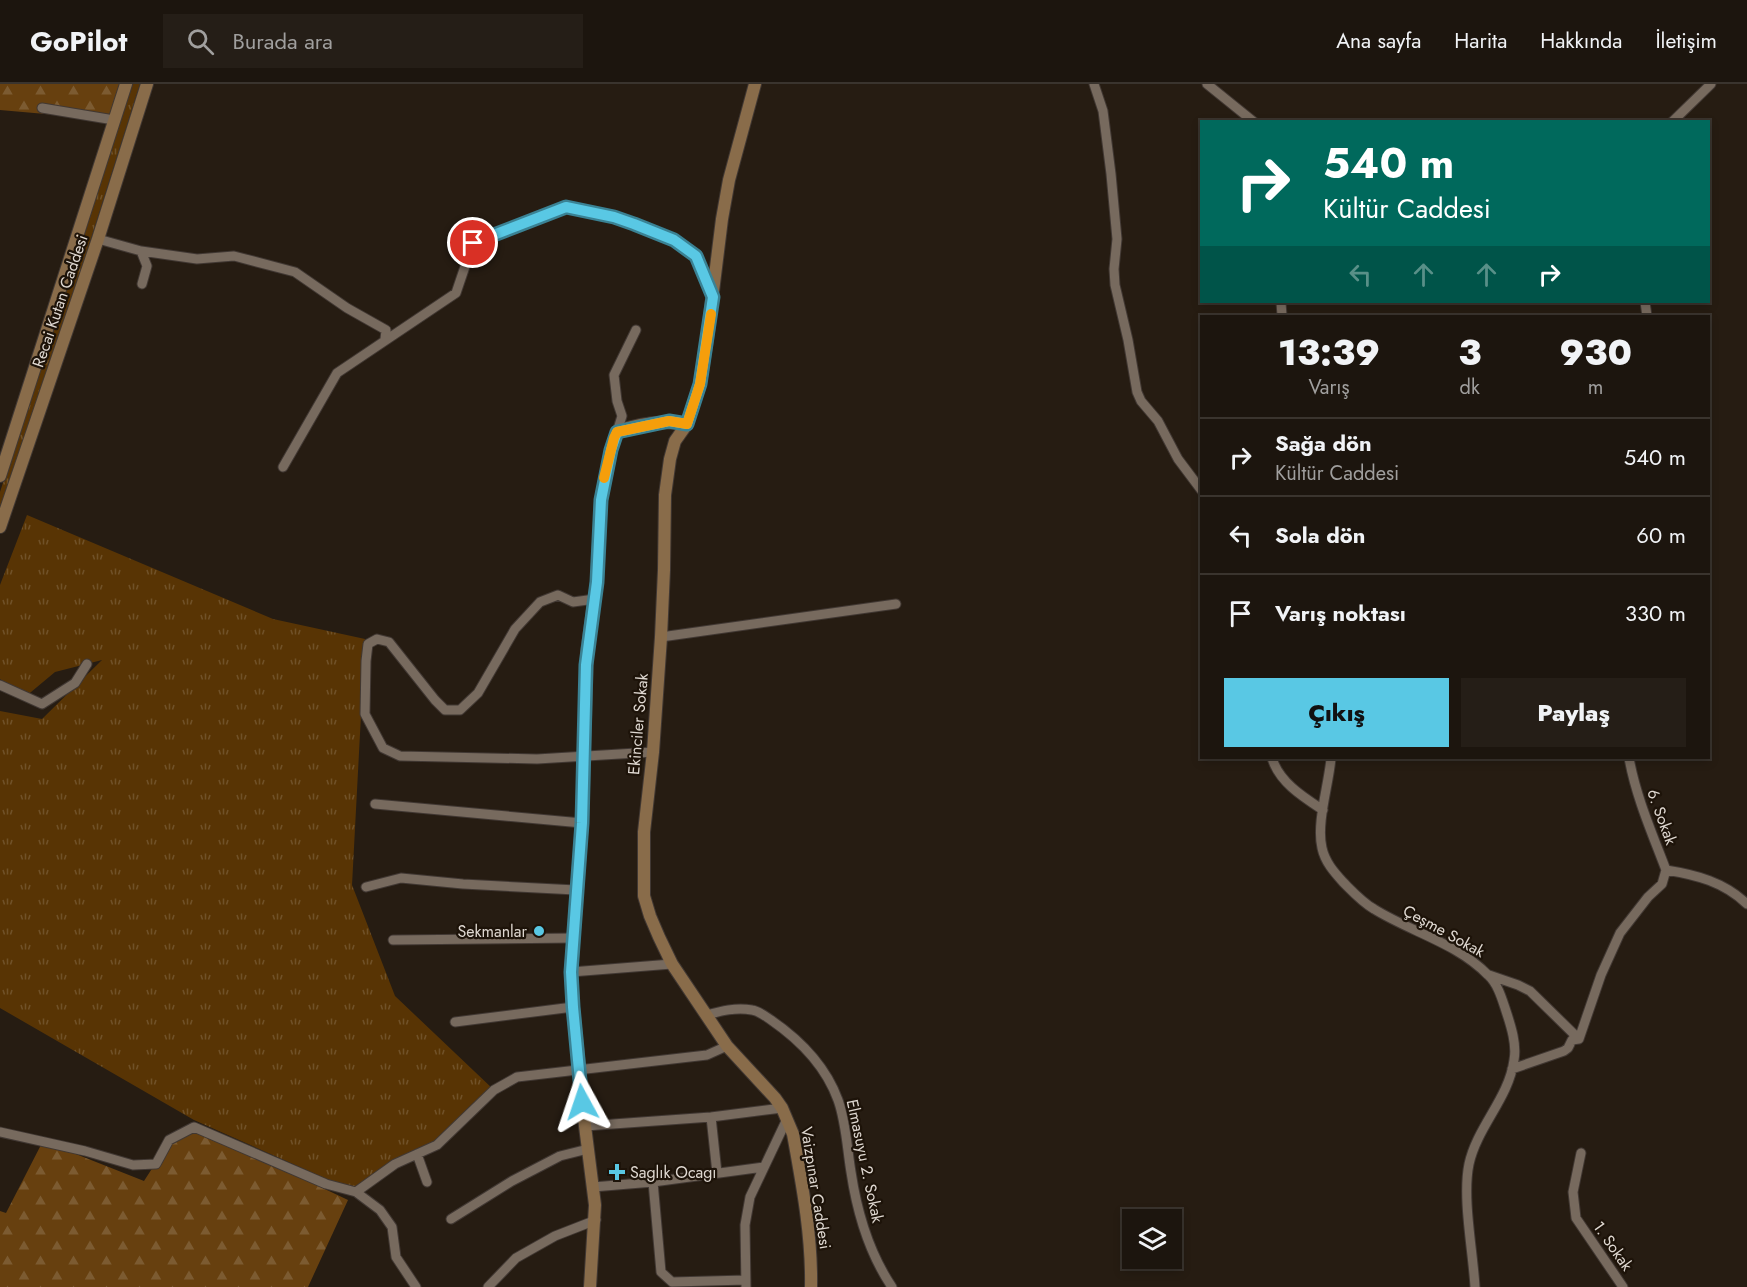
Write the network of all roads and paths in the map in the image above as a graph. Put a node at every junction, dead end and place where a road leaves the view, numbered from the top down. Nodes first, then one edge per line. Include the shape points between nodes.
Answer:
1 (126, 84) edge
2 (147, 84) edge
3 (755, 84) edge
4 (1094, 84) edge
5 (1207, 84) edge
6 (1711, 84) edge
7 (42, 108) dead end
8 (114, 120) junction
9 (1252, 120) edge
10 (1674, 120) edge
11 (99, 239) junction
12 (141, 251) junction
13 (142, 284) dead end
14 (713, 297) junction
15 (636, 330) dead end
16 (385, 339) junction
17 (687, 424) junction
18 (617, 432) junction
19 (282, 467) dead end
20 (0, 476) edge
21 (1200, 488) edge
22 (0, 527) edge
23 (595, 599) junction
24 (896, 604) dead end
25 (661, 637) junction
26 (87, 664) dead end
27 (0, 685) edge
28 (652, 752) junction
29 (584, 755) junction
30 (1272, 759) edge
31 (1331, 759) edge
32 (1629, 759) edge
33 (375, 804) dead end
34 (1323, 810) junction
35 (582, 823) junction
36 (1666, 870) junction
37 (366, 887) dead end
38 (576, 890) junction
39 (1747, 904) edge
40 (575, 938) junction
41 (393, 940) dead end
42 (672, 964) junction
43 (571, 972) junction
44 (1489, 975) junction
45 (573, 1007) junction
46 (706, 1015) junction
47 (455, 1022) dead end
48 (1579, 1039) junction
49 (727, 1046) junction
50 (579, 1069) junction
51 (1512, 1069) junction
52 (785, 1114) junction
53 (711, 1118) junction
54 (585, 1126) junction
55 (0, 1132) edge
56 (588, 1149) junction
57 (1581, 1153) dead end
58 (417, 1154) junction
59 (764, 1167) junction
60 (717, 1173) junction
61 (427, 1182) dead end
62 (653, 1182) junction
63 (593, 1187) junction
64 (356, 1192) junction
65 (451, 1219) dead end
66 (596, 1220) junction
67 (746, 1283) edge
68 (416, 1287) edge
69 (488, 1287) edge
70 (590, 1287) edge
71 (811, 1287) edge
72 (892, 1287) edge
73 (1475, 1287) edge
74 (1623, 1287) edge

1 - 8 street, Recai Kutan Caddesi
2 - 11 street, Recai Kutan Caddesi
3 - 14 street, Ekinciler Sokak via 729,180
4 - 21 street via 1103,111 1111,174 1117,239 1115,285 1137,392
5 - 9 street
6 - 10 street
7 - 8 street
8 - 20 street, Recai Kutan Caddesi
11 - 12 street
11 - 22 street, Recai Kutan Caddesi
12 - 13 street via 147,266
12 - 16 street via 197,259 234,256 295,272 386,330
14 - 16 street via 696,256 674,240 614,217 566,207 473,243 456,293
14 - 17 street, Ekinciler Sokak via 700,384
15 - 18 street via 614,375 616,401 622,416
16 - 19 street via 337,373
17 - 18 street via 669,421
17 - 25 street, Ekinciler Sokak via 675,441 665,495
18 - 23 street via 601,500
23 - 29 street via 587,652
23 - 29 street via 573,602 558,595 540,602 514,629 478,693 460,710 445,710 389,642 377,639 368,644 366,661 365,714 383,748 400,756 537,759
24 - 25 street
25 - 28 street, Ekinciler Sokak
26 - 27 street via 75,683 42,705
28 - 29 street
28 - 42 street, Ekinciler Sokak via 644,832 644,896
29 - 35 street
30 - 34 street via 1289,784
31 - 34 street, Çeşme Sokak
32 - 36 street, 6. Sokak via 1635,787
33 - 35 street
34 - 44 street, Çeşme Sokak via 1321,845 1325,858 1358,897 1459,953
35 - 38 street
36 - 39 street, 6. Sokak via 1720,884
36 - 48 street via 1662,884 1620,933
37 - 38 street via 401,878
38 - 40 street
40 - 41 street
40 - 43 street
42 - 43 street
42 - 46 street, Ekinciler Sokak
43 - 45 street
44 - 48 street via 1530,992
44 - 51 street, Çeşme Sokak via 1501,996 1512,1033
45 - 47 street
45 - 50 street
46 - 49 street, Vaizpınar Caddesi
46 - 72 street, Elmasuyu 2. Sokak via 753,1010 790,1034 826,1075 840,1109 861,1222
48 - 51 street via 1553,1056
49 - 50 street via 707,1055
49 - 52 street, Vaizpınar Caddesi
50 - 54 street
50 - 58 street via 517,1077 494,1089 437,1145
51 - 73 street, Çeşme Sokak via 1473,1149 1468,1173
52 - 53 street
52 - 59 street
52 - 71 street, Vaizpınar Caddesi via 793,1134 809,1229
53 - 54 street
53 - 60 street
54 - 56 street
55 - 64 street via 133,1165 156,1164 169,1140 194,1126 327,1184
56 - 63 street
56 - 65 street via 560,1156 512,1180
57 - 74 street, 1. Sokak via 1573,1192 1576,1218
58 - 61 street
58 - 64 street via 395,1164
59 - 60 street
59 - 67 street via 750,1197 745,1225
60 - 62 street
62 - 63 street
62 - 67 street via 661,1272 672,1282
63 - 66 street
64 - 68 street via 380,1210 393,1227 396,1257
66 - 69 street via 555,1236 516,1258
66 - 70 street

